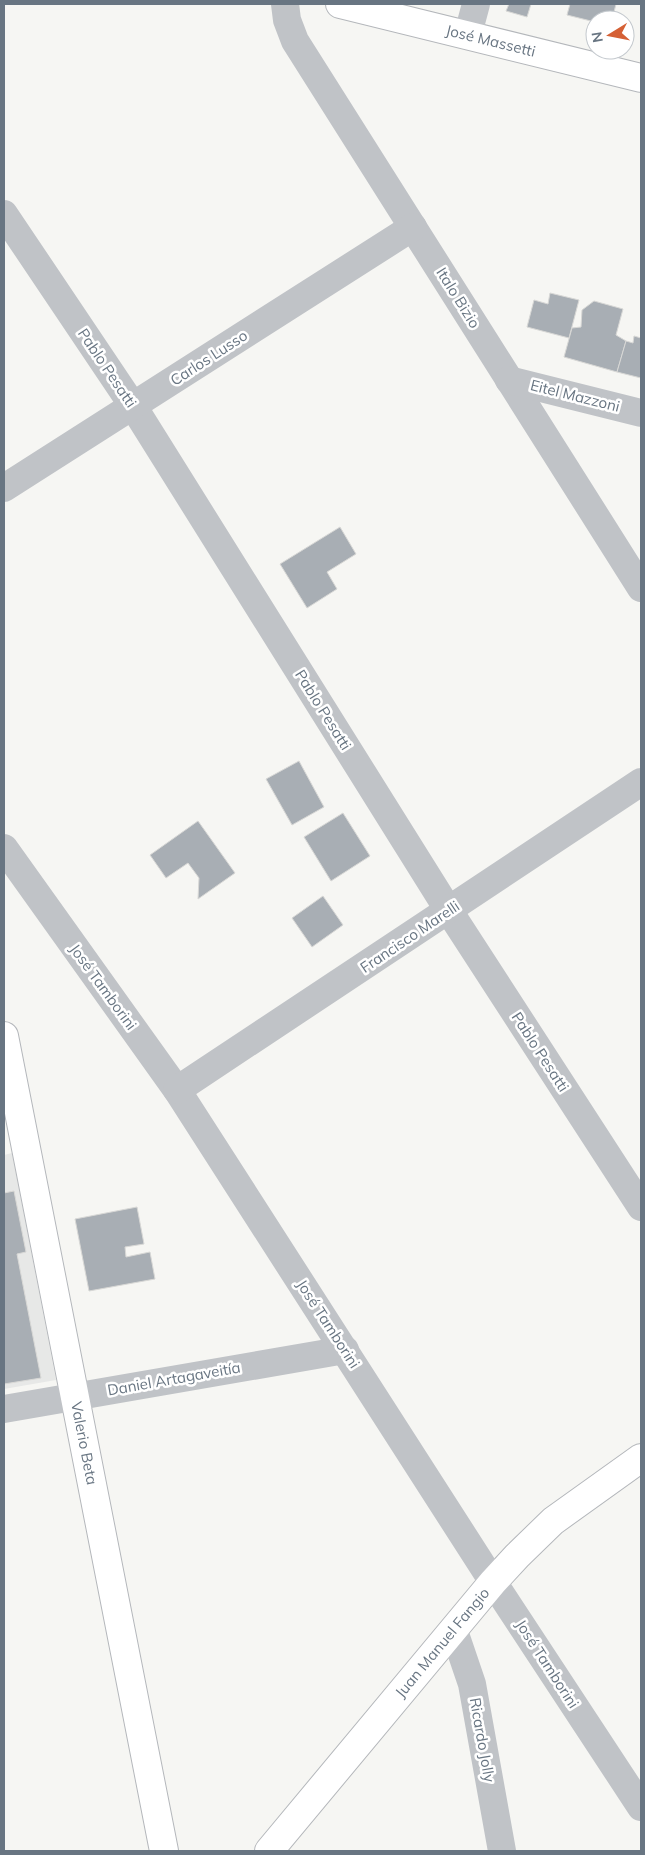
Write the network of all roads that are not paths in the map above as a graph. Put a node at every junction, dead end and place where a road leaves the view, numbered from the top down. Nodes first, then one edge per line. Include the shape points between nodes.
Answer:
1 (285, 4) edge
2 (340, 4) edge
3 (476, 4) edge
4 (468, 34) junction
5 (641, 78) edge
6 (4, 214) edge
7 (413, 227) junction
8 (509, 380) junction
9 (133, 406) junction
10 (641, 413) edge
11 (4, 488) edge
12 (641, 588) edge
13 (641, 782) edge
14 (4, 848) edge
15 (449, 911) junction
16 (4, 1036) edge
17 (177, 1090) junction
18 (641, 1207) edge
19 (345, 1350) junction
20 (75, 1396) junction
21 (4, 1409) edge
22 (641, 1458) edge
23 (493, 1582) junction
24 (454, 1631) junction
25 (641, 1807) edge
26 (164, 1851) edge
27 (269, 1851) edge
28 (502, 1851) edge

1 - 7 street, Italo Bizio via 295,41
2 - 4 main road, José Massetti
3 - 4 street
4 - 5 main road, José Massetti
6 - 9 street, Pablo Pesatti
7 - 8 street, Italo Bizio
7 - 9 street, Carlos Lusso
8 - 10 street, Eitel Mazzoni
8 - 12 street, Italo Bizio
9 - 11 street, Carlos Lusso
9 - 15 street, Pablo Pesatti
13 - 15 street, Francisco Marelli
14 - 17 street, José Tamborini
15 - 17 street, Francisco Marelli
15 - 18 street, Pablo Pesatti
16 - 20 main road, Valerio Beta
17 - 19 street, José Tamborini
19 - 20 street, Daniel Artagaveitía
19 - 23 street, José Tamborini
20 - 21 street, Daniel Artagaveitía
20 - 26 main road, Valerio Beta
22 - 23 main road, Juan Manuel Fangio via 553,1521
23 - 24 main road, Juan Manuel Fangio
23 - 25 street, José Tamborini
24 - 27 main road, Juan Manuel Fangio
24 - 28 street, Ricardo Jolly via 472,1684

